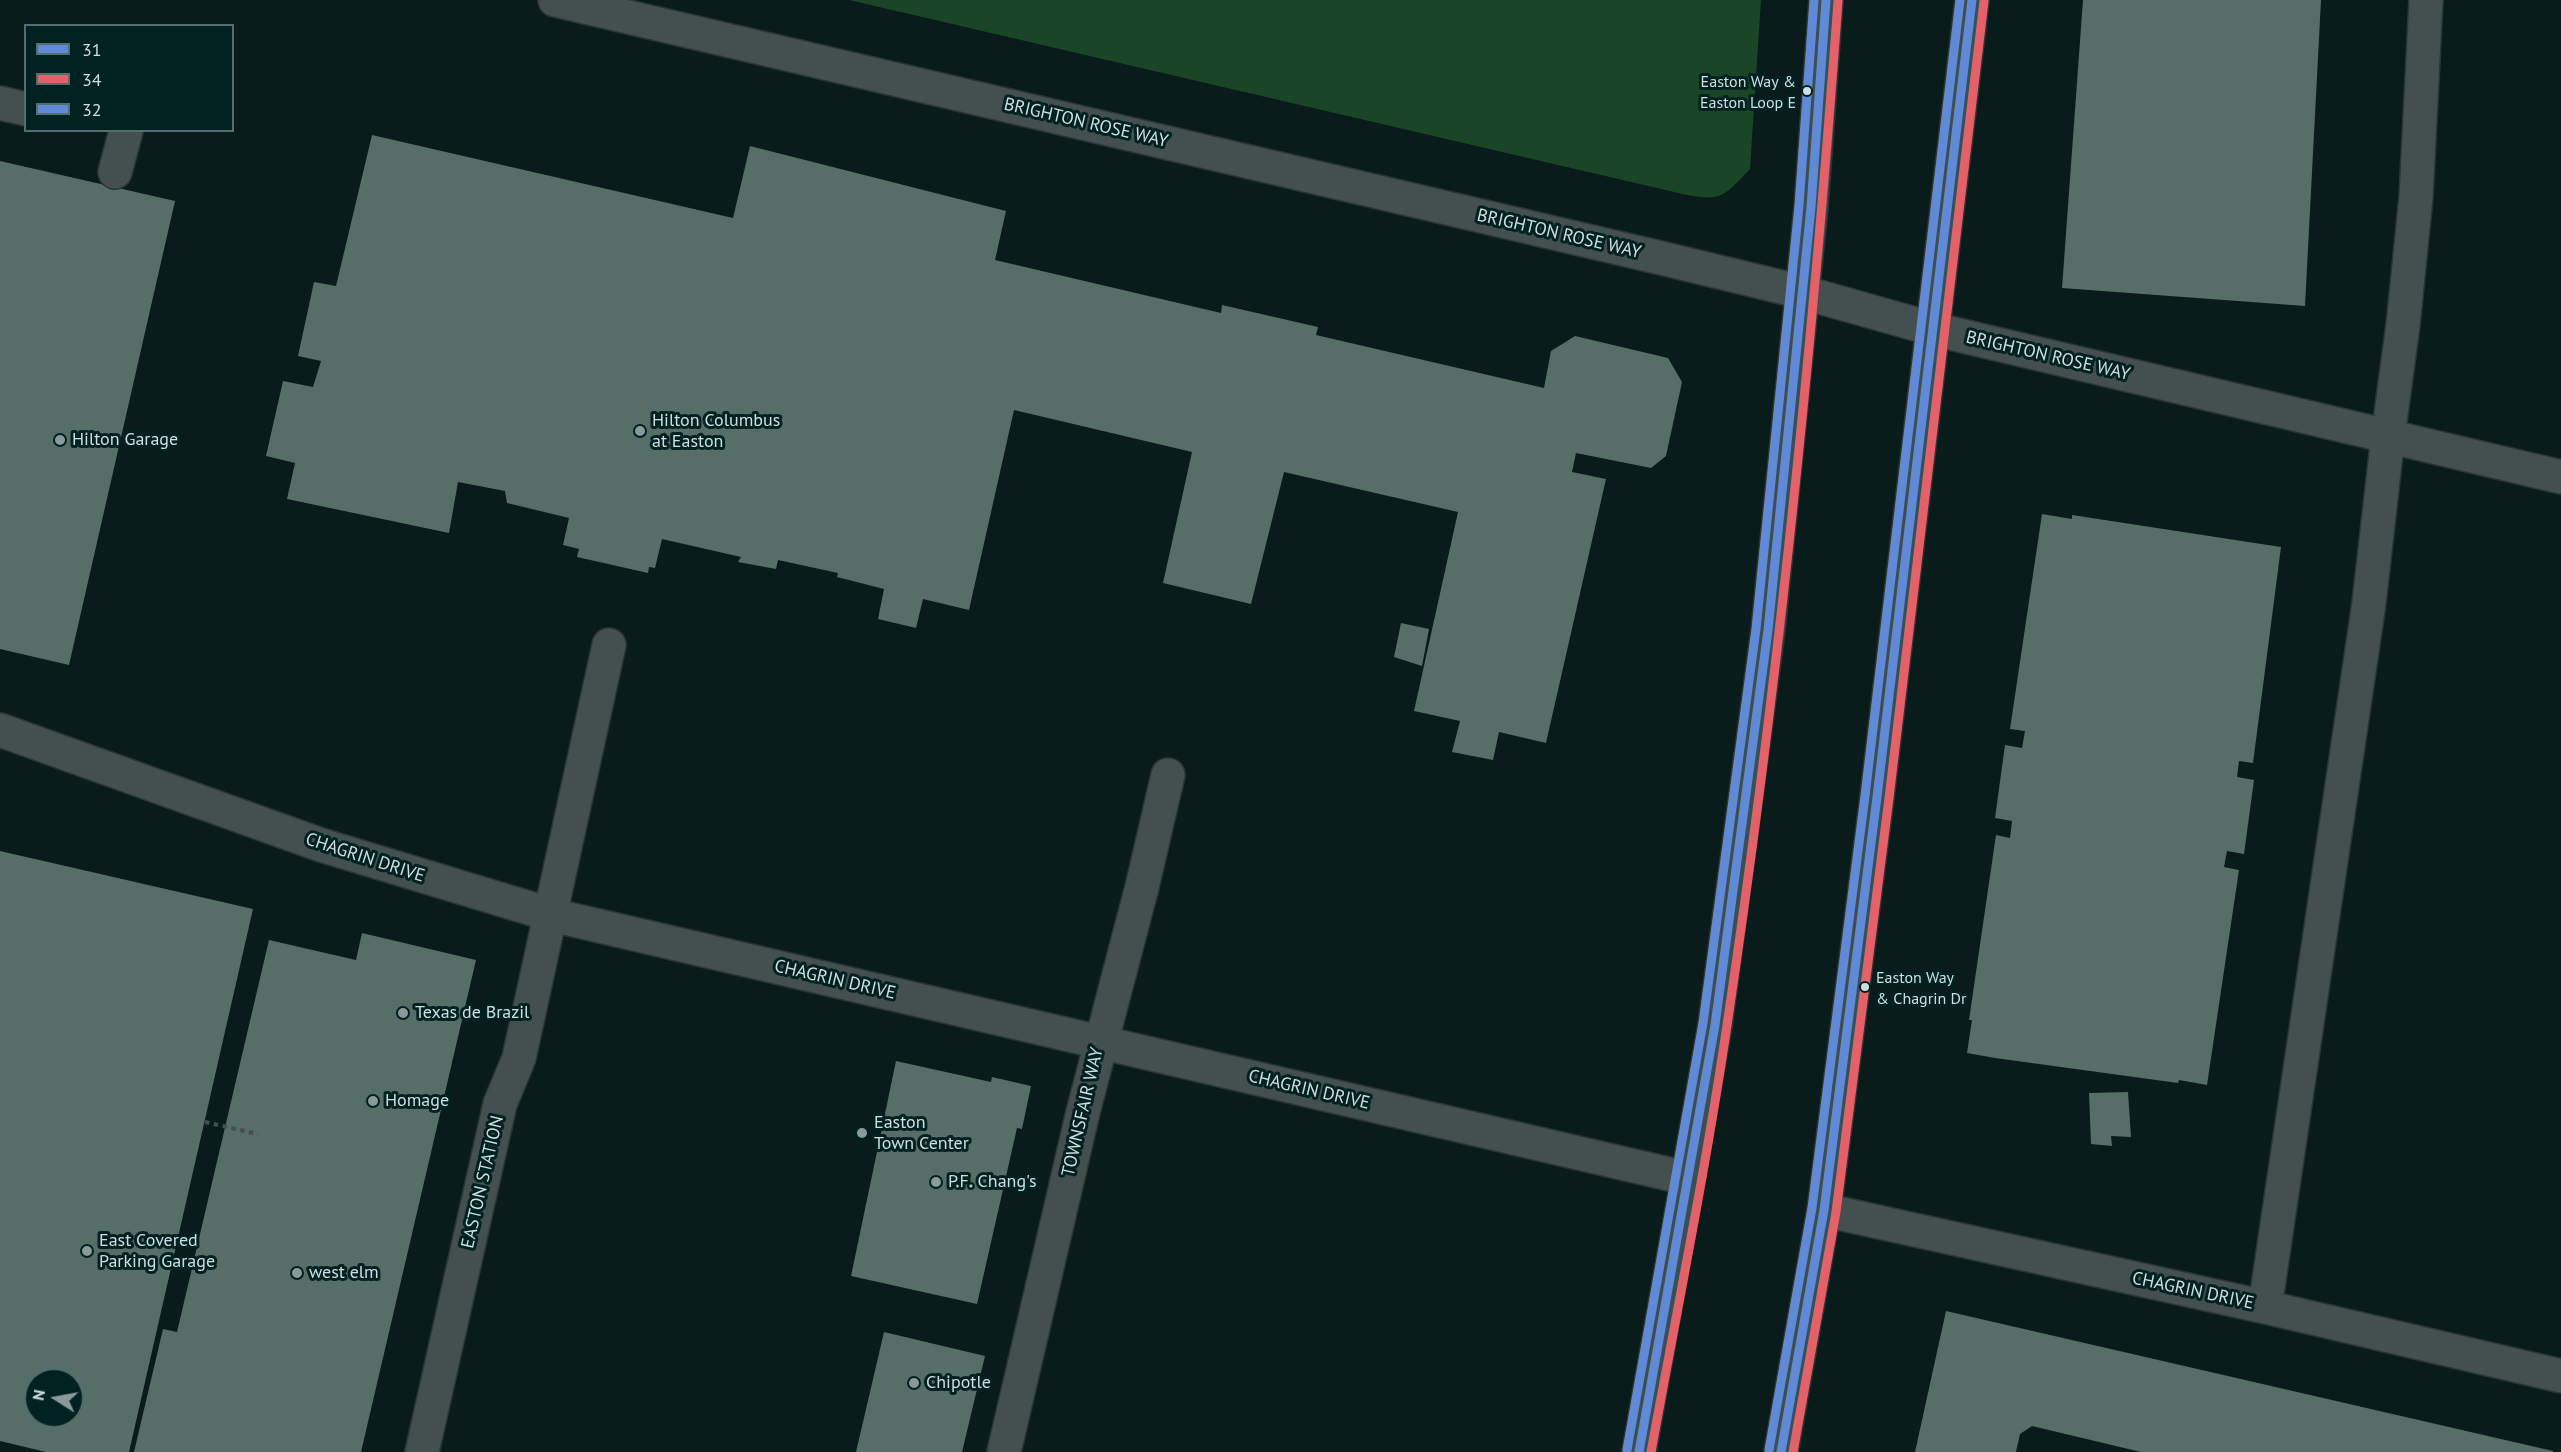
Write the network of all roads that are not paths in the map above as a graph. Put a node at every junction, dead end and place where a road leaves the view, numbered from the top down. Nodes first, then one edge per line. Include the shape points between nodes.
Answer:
1 (555, 0) edge
2 (1826, 0) edge
3 (1972, 0) edge
4 (2426, 0) edge
5 (0, 103) edge
6 (24, 109) edge
7 (126, 132) edge
8 (115, 172) dead end
9 (1802, 292) junction
10 (1933, 329) junction
11 (2388, 436) junction
12 (2561, 477) edge
13 (609, 645) dead end
14 (0, 730) edge
15 (1168, 775) dead end
16 (552, 915) junction
17 (1100, 1041) junction
18 (1686, 1178) junction
19 (1824, 1210) junction
20 (2265, 1308) junction
21 (2561, 1376) edge
22 (422, 1452) edge
23 (1004, 1452) edge
24 (1639, 1452) edge
25 (1781, 1452) edge

1 - 9 street, BRIGHTON ROSE WAY
2 - 9 main road
3 - 10 main road
4 - 11 street via 2416,197
5 - 6 street
7 - 8 street
9 - 10 street, BRIGHTON ROSE WAY
9 - 18 main road via 1768,630 1715,1025
10 - 11 street, BRIGHTON ROSE WAY
10 - 19 main road
11 - 12 street, BRIGHTON ROSE WAY
11 - 20 street via 2369,603
13 - 16 street, EASTON STATION
14 - 16 street, CHAGRIN DRIVE via 321,845
15 - 17 street, TOWNSFAIR WAY
16 - 17 street, CHAGRIN DRIVE
16 - 22 street, EASTON STATION via 519,1059 497,1119
17 - 18 street, CHAGRIN DRIVE
17 - 23 street, TOWNSFAIR WAY
18 - 24 main road
19 - 20 street, CHAGRIN DRIVE
19 - 25 main road
20 - 21 street, CHAGRIN DRIVE

